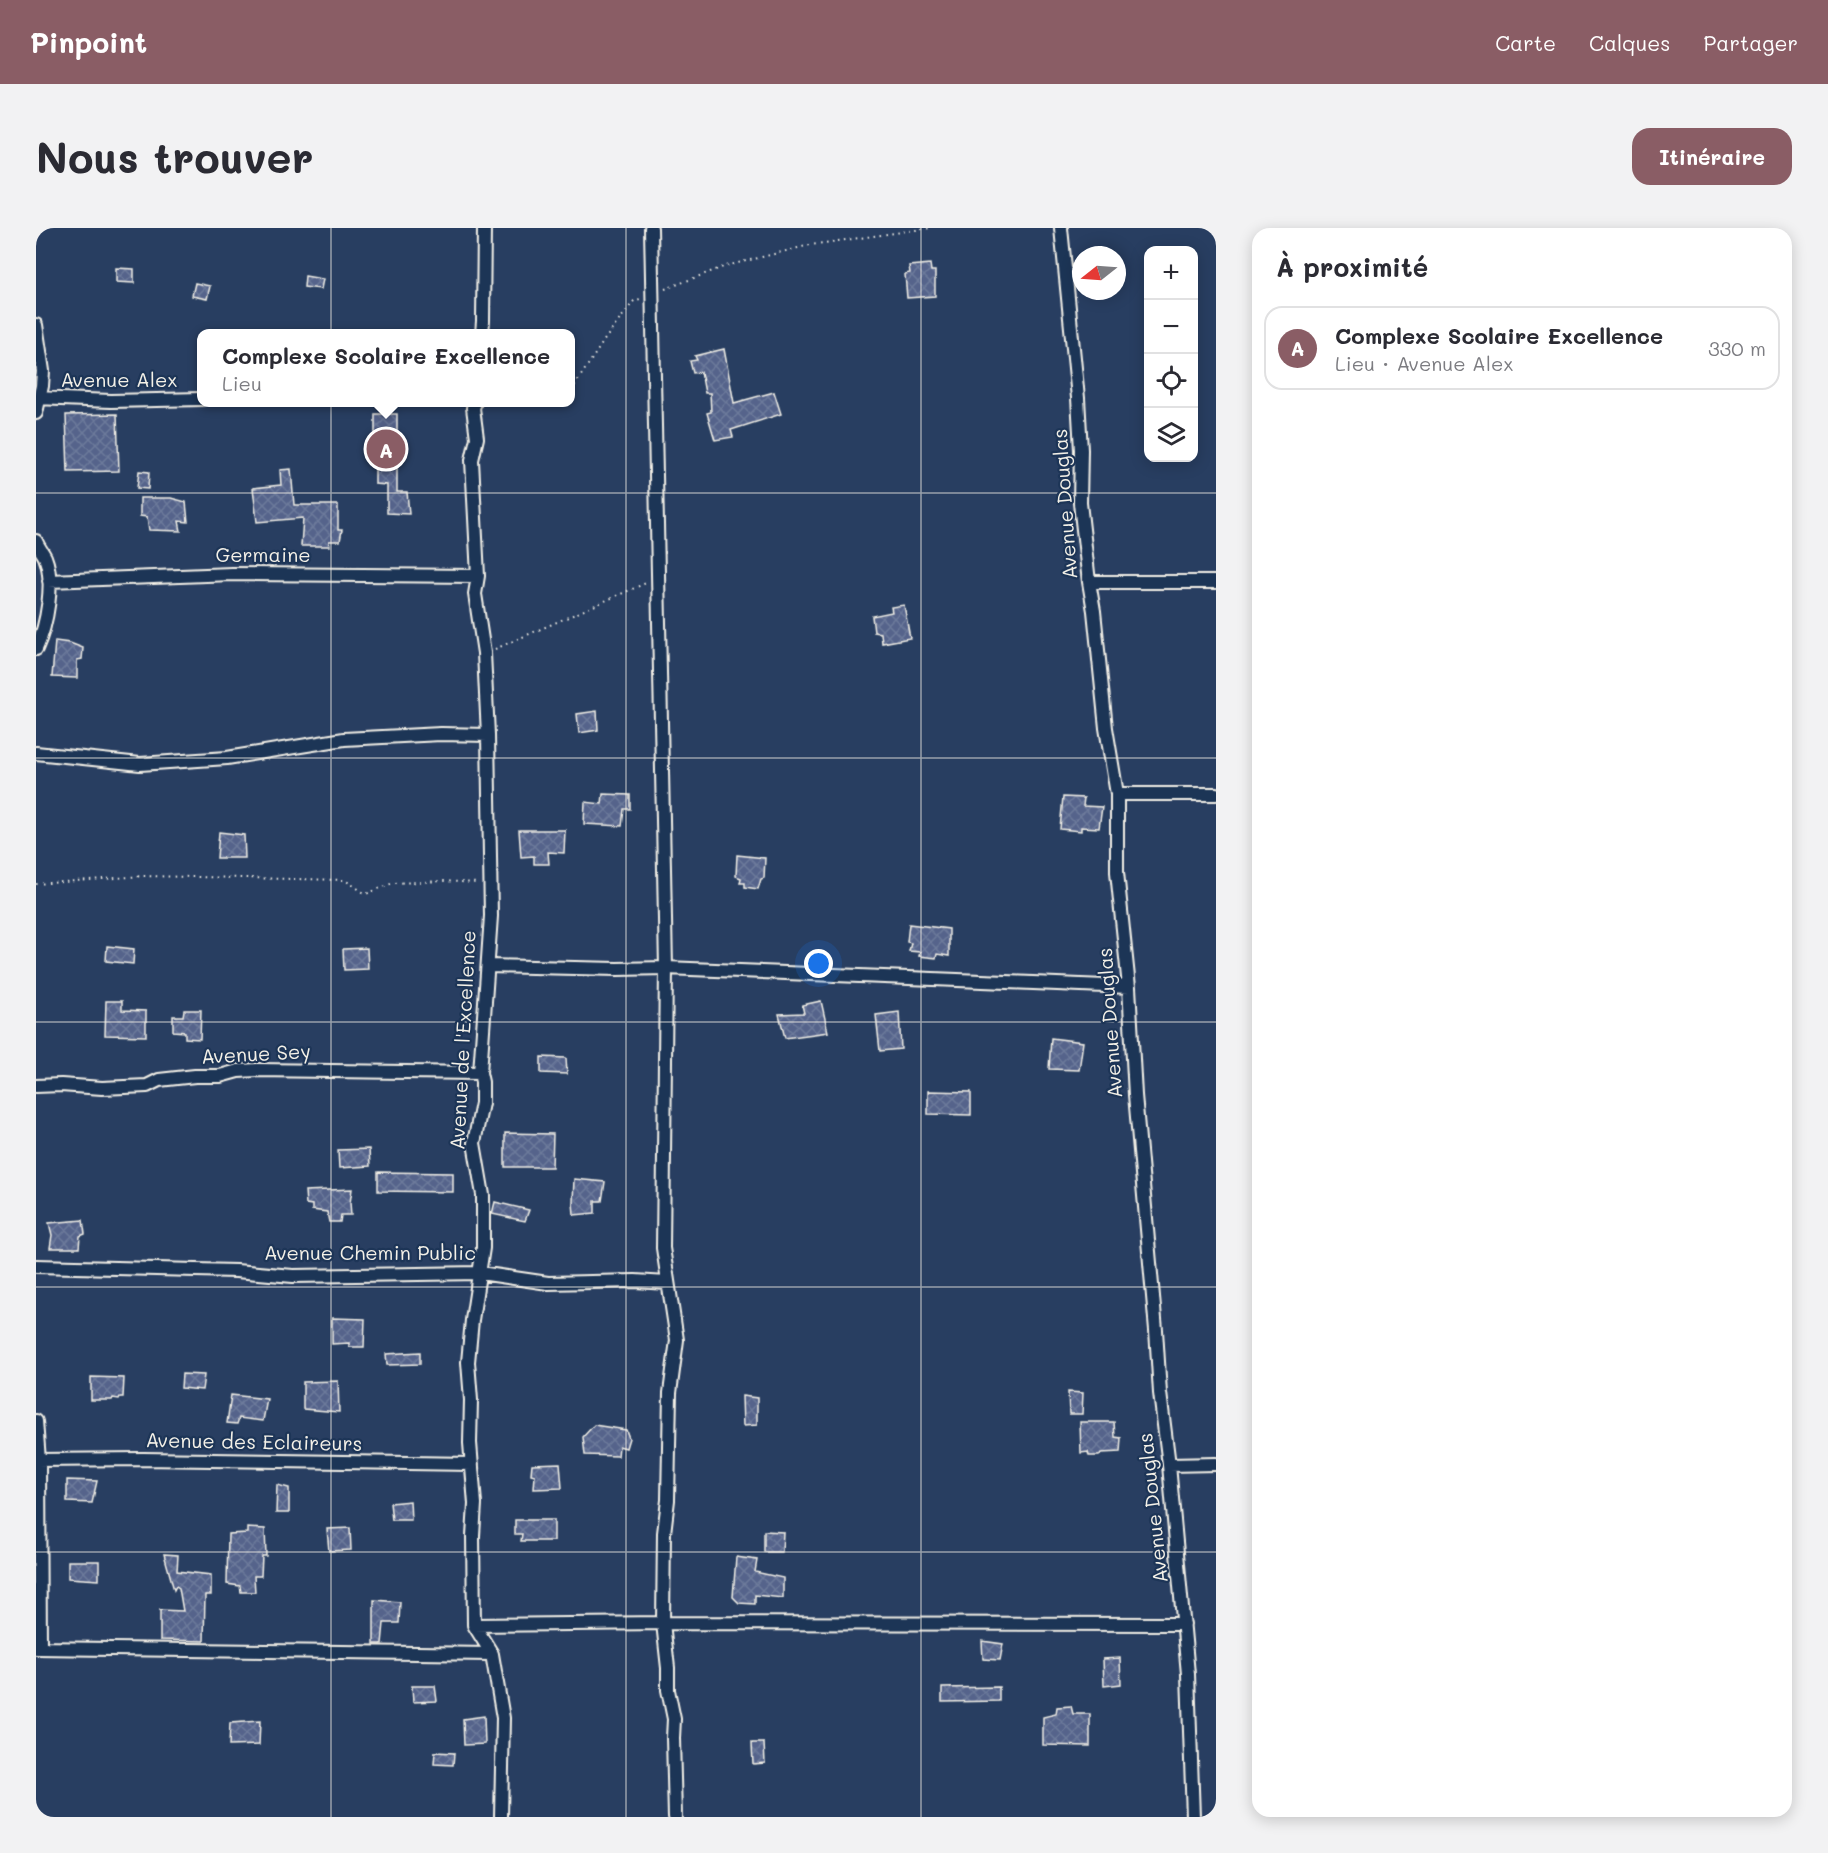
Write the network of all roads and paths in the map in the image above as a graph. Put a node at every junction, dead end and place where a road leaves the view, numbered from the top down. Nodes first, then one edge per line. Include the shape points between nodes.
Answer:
1 (484, 228) edge
2 (651, 228) edge
3 (930, 228) edge
4 (1061, 228) edge
5 (652, 294) junction
6 (36, 325) edge
7 (482, 329) edge
8 (575, 385) edge
9 (37, 398) edge
10 (197, 399) edge
11 (473, 407) edge
12 (36, 413) edge
13 (37, 546) edge
14 (478, 576) junction
15 (657, 578) junction
16 (49, 581) junction
17 (1089, 582) junction
18 (1216, 582) edge
19 (36, 649) edge
20 (484, 653) junction
21 (488, 735) junction
22 (36, 753) edge
23 (1117, 794) junction
24 (1216, 794) edge
25 (36, 884) edge
26 (490, 884) junction
27 (488, 966) junction
28 (666, 968) junction
29 (1129, 987) junction
30 (480, 1072) junction
31 (36, 1086) edge
32 (36, 1266) edge
33 (480, 1273) junction
34 (667, 1282) junction
35 (36, 1421) edge
36 (37, 1460) edge
37 (472, 1464) junction
38 (1216, 1464) edge
39 (1169, 1465) junction
40 (663, 1623) junction
41 (1184, 1624) junction
42 (474, 1625) junction
43 (38, 1648) edge
44 (492, 1654) junction
45 (501, 1817) edge
46 (675, 1817) edge
47 (1193, 1817) edge

1 - 7 street
2 - 5 street
3 - 5 path via 810,245 726,266
4 - 17 street, Avenue Douglas via 1078,398 1080,503
5 - 8 path via 634,301
5 - 15 street
6 - 9 street via 43,371
9 - 10 street, Avenue Alex
9 - 12 street
11 - 14 street, Avenue de l'Excellence via 477,438 472,460 473,515
13 - 16 street via 44,556
14 - 16 street, Germaine via 232,574
14 - 20 street, Avenue de l'Excellence via 476,594
15 - 20 path
15 - 28 street
16 - 19 street via 48,608
17 - 18 street
17 - 23 street, Avenue Douglas
20 - 21 street, Avenue de l'Excellence
21 - 22 street via 344,739 227,758 140,764
21 - 26 street, Avenue de l'Excellence
23 - 24 street
23 - 29 street, Avenue Douglas via 1117,872
25 - 26 path via 143,876 345,880 366,894 393,883
26 - 27 street, Avenue de l'Excellence
27 - 28 street
27 - 30 street, Avenue de l'Excellence
28 - 29 street
28 - 34 street via 663,1248
29 - 39 street, Avenue Douglas via 1136,1115
30 - 31 street, Avenue Sey via 257,1070 159,1080 147,1086
30 - 33 street, Avenue de l'Excellence via 482,1103 474,1143 483,1196
32 - 33 street, Avenue Chemin Public via 293,1276
33 - 34 street, Avenue Chemin Public via 548,1283
33 - 37 street, Avenue de l'Excellence via 468,1362
34 - 40 street via 677,1340 670,1394 668,1500 663,1533
35 - 36 street
36 - 37 street, Avenue des Eclaireurs
36 - 43 street
37 - 42 street, Avenue de l'Excellence
38 - 39 street
39 - 41 street, Avenue Douglas
40 - 41 street
40 - 42 street
40 - 46 street via 674,1719
41 - 47 street, Avenue Douglas
42 - 44 street
43 - 44 street
44 - 45 street via 503,1718

